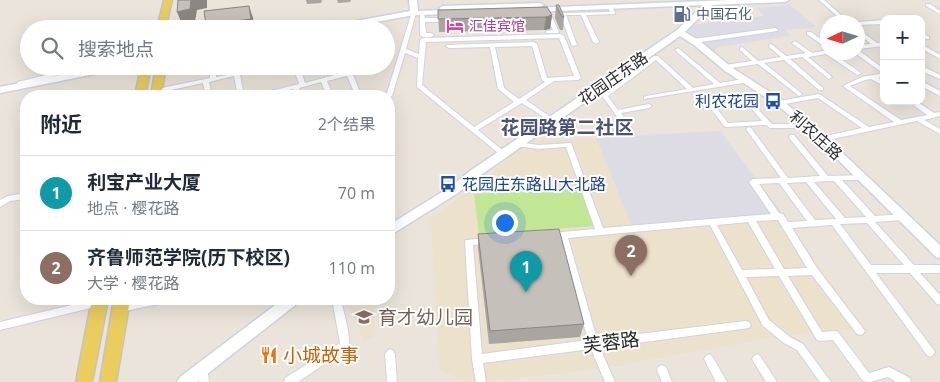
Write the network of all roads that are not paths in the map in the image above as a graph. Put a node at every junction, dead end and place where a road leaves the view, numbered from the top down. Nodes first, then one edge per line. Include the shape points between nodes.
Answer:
1 (168, 0) edge
2 (172, 0) edge
3 (414, 0) edge
4 (785, 0) edge
5 (821, 0) edge
6 (713, 2) edge
7 (928, 5) dead end
8 (610, 7) junction
9 (417, 13) junction
10 (940, 13) edge
11 (583, 14) junction
12 (164, 15) junction
13 (839, 15) edge
14 (530, 16) edge
15 (452, 19) edge
16 (158, 20) edge
17 (163, 20) edge
18 (167, 20) edge
19 (365, 20) edge
20 (377, 20) edge
21 (880, 23) edge
22 (865, 24) edge
23 (775, 30) dead end
24 (680, 32) junction
25 (809, 33) dead end
26 (865, 37) edge
27 (694, 41) junction
28 (820, 41) edge
29 (596, 42) dead end
30 (795, 42) dead end
31 (880, 44) edge
32 (492, 45) junction
33 (574, 45) dead end
34 (875, 45) junction
35 (449, 46) dead end
36 (771, 46) dead end
37 (865, 46) edge
38 (925, 48) edge
39 (742, 49) dead end
40 (880, 49) edge
41 (403, 50) junction
42 (678, 50) dead end
43 (820, 54) edge
44 (812, 55) junction
45 (421, 57) junction
46 (804, 57) junction
47 (940, 57) edge
48 (865, 58) edge
49 (785, 60) junction
50 (838, 60) edge
51 (758, 63) junction
52 (726, 67) junction
53 (395, 68) edge
54 (925, 70) edge
55 (880, 71) edge
56 (858, 74) dead end
57 (880, 74) edge
58 (53, 75) edge
59 (58, 75) edge
60 (73, 75) edge
61 (144, 75) edge
62 (159, 75) edge
63 (211, 75) edge
64 (227, 75) edge
65 (241, 75) edge
66 (297, 75) edge
67 (341, 75) edge
68 (347, 75) edge
69 (393, 75) edge
70 (830, 77) dead end
71 (872, 77) junction
72 (940, 78) edge
73 (323, 79) junction
74 (553, 79) junction
75 (210, 80) junction
76 (744, 80) dead end
77 (880, 82) edge
78 (20, 83) junction
79 (299, 85) junction
80 (719, 85) junction
81 (925, 86) edge
82 (0, 89) edge
83 (821, 89) dead end
84 (141, 90) edge
85 (157, 90) edge
86 (168, 90) edge
87 (209, 90) edge
88 (241, 90) edge
89 (284, 90) edge
90 (299, 90) edge
91 (328, 90) edge
92 (356, 90) edge
93 (390, 90) edge
94 (692, 90) junction
95 (600, 93) junction
96 (799, 94) dead end
97 (940, 94) edge
98 (646, 98) dead end
99 (520, 101) junction
100 (708, 101) dead end
101 (780, 103) junction
102 (918, 105) edge
103 (649, 106) dead end
104 (754, 108) dead end
105 (617, 112) junction
106 (937, 115) edge
107 (918, 119) junction
108 (553, 120) junction
109 (767, 123) junction
110 (900, 123) junction
111 (809, 126) junction
112 (474, 130) junction
113 (749, 130) dead end
114 (869, 130) junction
115 (940, 132) edge
116 (584, 133) dead end
117 (792, 137) dead end
118 (823, 139) junction
119 (519, 144) junction
120 (504, 154) junction
121 (862, 177) junction
122 (836, 178) junction
123 (808, 179) junction
124 (826, 179) junction
125 (783, 180) junction
126 (20, 197) edge
127 (0, 204) edge
128 (778, 217) junction
129 (903, 217) junction
130 (750, 219) junction
131 (871, 219) junction
132 (712, 222) junction
133 (838, 222) junction
134 (813, 223) junction
135 (788, 225) dead end
136 (395, 227) edge
137 (600, 232) junction
138 (563, 235) junction
139 (544, 236) edge
140 (497, 240) edge
141 (940, 254) edge
142 (868, 269) junction
143 (912, 269) junction
144 (940, 269) edge
145 (814, 271) junction
146 (781, 272) junction
147 (740, 274) junction
148 (940, 301) edge
149 (81, 305) edge
150 (99, 305) edge
151 (121, 305) edge
152 (286, 305) edge
153 (337, 305) edge
154 (0, 326) edge
155 (746, 326) dead end
156 (860, 331) dead end
157 (594, 344) junction
158 (930, 352) dead end
159 (390, 354) dead end
160 (477, 359) junction
161 (709, 359) dead end
162 (757, 359) dead end
163 (662, 370) dead end
164 (203, 376) edge
165 (84, 382) edge
166 (108, 382) edge
167 (185, 382) edge
168 (289, 382) edge
169 (392, 382) edge
170 (481, 382) edge
171 (610, 382) edge
172 (667, 382) edge
173 (722, 382) edge
174 (772, 382) edge
175 (826, 382) edge
176 (906, 382) edge

1 - 12 main road
2 - 18 main road
3 - 9 main road
4 - 6 main road
5 - 13 street
6 - 8 main road
6 - 9 main road
6 - 24 main road, 花园庄东路
7 - 10 street
8 - 9 main road
8 - 11 street via 613,13
9 - 14 street via 423,35 556,32 550,16
9 - 15 street
9 - 19 main road
9 - 20 main road
9 - 41 street
11 - 29 street
11 - 33 street via 563,14
12 - 16 main road
12 - 17 main road
21 - 22 street
23 - 27 street
24 - 27 main road, 利农庄路
24 - 95 street, 花园庄东路
25 - 28 street
26 - 34 street
27 - 52 main road, 利农庄路
30 - 44 street
31 - 34 street
32 - 35 street
32 - 74 street via 534,44 545,80
32 - 99 street via 501,89
34 - 37 street
34 - 40 street
36 - 49 street
38 - 47 street
39 - 51 street
41 - 45 street
41 - 53 street
42 - 80 street
43 - 44 street
44 - 46 street
45 - 74 street via 423,40 561,36 578,78
45 - 112 street via 419,86
46 - 49 street
46 - 70 street
48 - 55 street
49 - 51 street
49 - 83 street
50 - 56 street
51 - 52 street
51 - 96 street
52 - 101 main road, 利农庄路
54 - 72 street
57 - 71 street
58 - 78 street
59 - 78 main road
60 - 82 main road
61 - 84 main road
62 - 85 main road
63 - 75 street
64 - 75 street
65 - 88 street
66 - 79 street
67 - 73 street
68 - 92 street
69 - 93 street
71 - 77 street
71 - 110 street via 846,86
73 - 79 street
73 - 91 street
74 - 99 street
75 - 86 street
75 - 87 street
76 - 80 street
78 - 82 main road
79 - 89 street
79 - 90 street
80 - 94 street
81 - 97 street
94 - 95 street via 656,57
94 - 98 street
95 - 105 street
95 - 108 street, 花园庄东路
99 - 108 street
99 - 112 street
100 - 109 street via 726,125
101 - 111 main road, 利农庄路
101 - 114 street via 819,96
102 - 106 street
103 - 105 street
104 - 109 street
105 - 116 street via 632,133
106 - 107 street
107 - 110 street
107 - 115 street
108 - 119 street, 花园庄东路
109 - 111 street via 770,126
110 - 114 street
111 - 118 main road, 利农庄路
112 - 120 street
113 - 125 street
114 - 118 street
117 - 124 street
118 - 121 main road, 利农庄路
119 - 120 street, 花园庄东路
119 - 137 street via 538,147 569,145
120 - 136 street, 花园庄东路
121 - 122 street
121 - 129 main road, 利农庄路
122 - 124 street
122 - 131 street
123 - 124 street
123 - 125 street
123 - 133 street
125 - 128 street via 753,182
125 - 134 street
126 - 127 street
128 - 130 street
128 - 145 street
129 - 131 street
129 - 141 main road, 利农庄路
130 - 132 street
130 - 146 street
131 - 133 street
131 - 143 street
132 - 137 street
132 - 147 street
133 - 134 street
133 - 142 street
134 - 135 street
137 - 138 street
138 - 139 street
138 - 157 street
140 - 160 street via 469,242
142 - 143 street
142 - 158 street
143 - 144 street
143 - 148 street
145 - 146 street
145 - 156 street
146 - 147 street
146 - 176 street via 820,338 835,335 867,378 889,372
147 - 175 street via 766,323 800,347
149 - 154 street
150 - 165 main road
151 - 166 main road
152 - 164 main road
153 - 168 street via 345,345
155 - 157 street, 芙蓉路
157 - 160 street, 芙蓉路
157 - 171 street
159 - 169 street
160 - 170 street
161 - 173 street
162 - 174 street
163 - 172 street
164 - 167 main road

